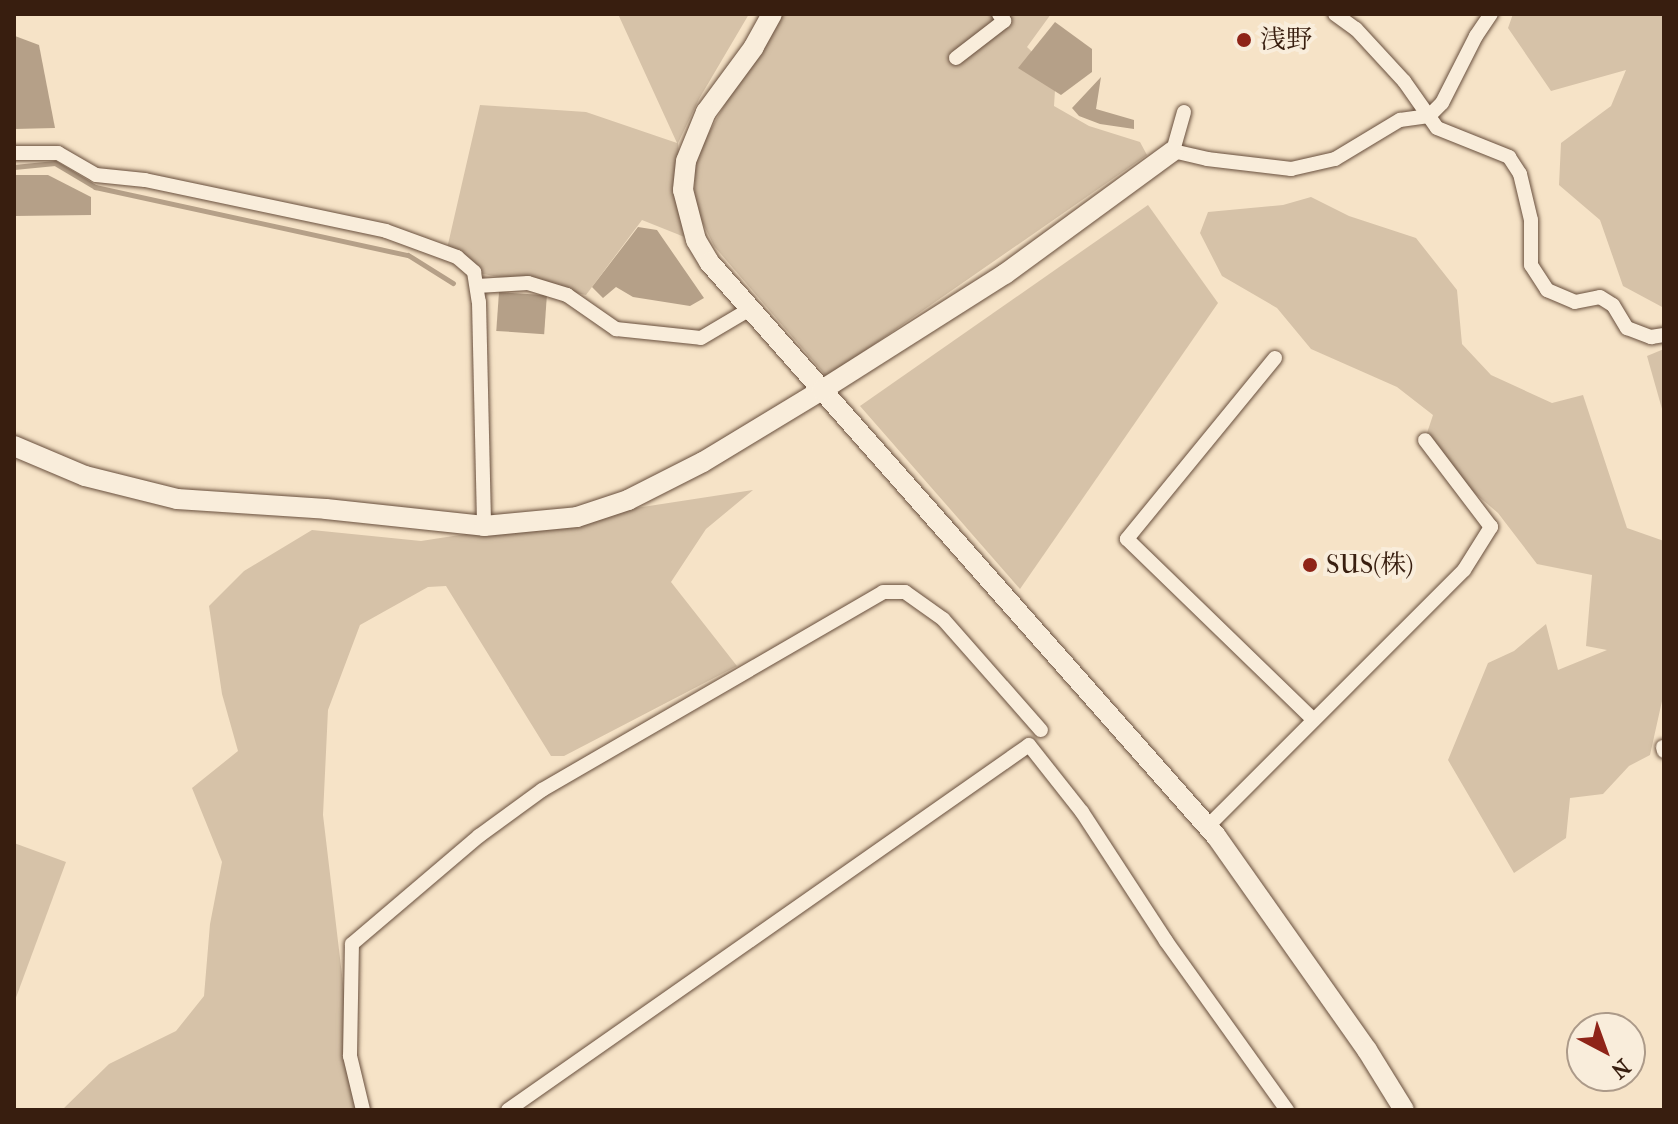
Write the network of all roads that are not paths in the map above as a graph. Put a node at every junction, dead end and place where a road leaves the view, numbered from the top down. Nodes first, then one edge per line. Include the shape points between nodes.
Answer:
1 (772, 14) edge
2 (999, 14) edge
3 (1335, 14) edge
4 (1491, 14) edge
5 (956, 58) dead end
6 (1184, 112) dead end
7 (1429, 116) junction
8 (1173, 151) junction
9 (14, 153) edge
10 (477, 286) junction
11 (750, 309) junction
12 (1664, 335) edge
13 (1275, 358) dead end
14 (822, 390) junction
15 (1425, 440) dead end
16 (14, 446) edge
17 (484, 526) junction
18 (1314, 720) junction
19 (1041, 730) dead end
20 (1207, 827) junction
21 (363, 1110) edge
22 (508, 1110) edge
23 (1287, 1110) edge
24 (1404, 1110) edge

1 - 11 street via 706,112 686,161 683,190 696,240
2 - 5 street via 1004,21
3 - 7 street via 1404,81
4 - 7 street via 1442,103
6 - 8 street
7 - 8 street via 1400,120 1335,159 1291,169
7 - 12 street via 1437,128 1509,157 1520,174 1531,220 1531,265 1547,290 1575,302 1600,297 1613,305 1627,328 1651,337
8 - 14 street via 1005,274
9 - 10 street via 58,153 96,175 145,180 386,231 457,257 474,272
10 - 11 street via 528,283 567,295 616,329 701,338
10 - 17 street
11 - 14 street
13 - 18 street via 1127,539
14 - 17 street via 628,500 577,517
14 - 20 street
15 - 18 street via 1491,527 1464,570
16 - 17 street via 85,476 177,499
18 - 20 street
19 - 21 street via 943,619 905,592 883,592 542,790 352,944 350,1056
20 - 24 street
22 - 23 street via 1029,745 1082,812

